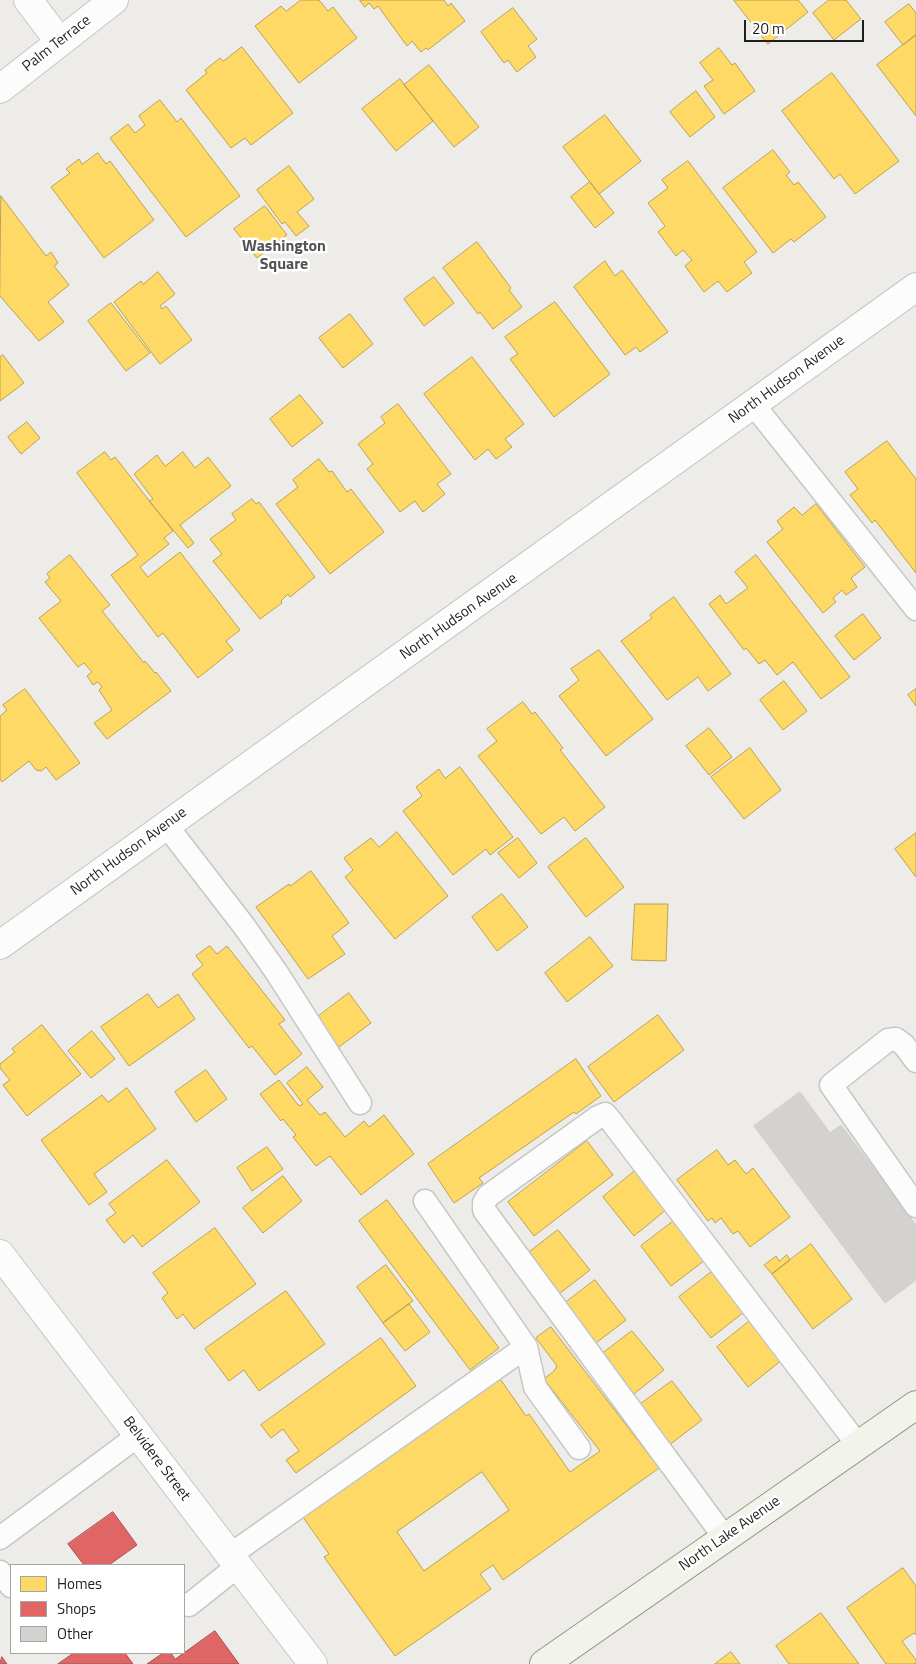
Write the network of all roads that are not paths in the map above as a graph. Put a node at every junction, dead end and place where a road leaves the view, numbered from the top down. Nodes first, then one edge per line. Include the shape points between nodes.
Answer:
1 (28, 0) edge
2 (114, 0) edge
3 (60, 41) junction
4 (0, 89) edge
5 (916, 287) edge
6 (753, 404) junction
7 (916, 609) edge
8 (166, 825) junction
9 (0, 945) edge
10 (916, 1061) edge
11 (360, 1102) dead end
12 (425, 1201) dead end
13 (916, 1206) edge
14 (0, 1254) edge
15 (526, 1347) junction
16 (916, 1405) edge
17 (139, 1435) junction
18 (858, 1445) junction
19 (579, 1448) dead end
20 (0, 1538) edge
21 (725, 1538) junction
22 (234, 1561) junction
23 (0, 1572) edge
24 (10, 1585) edge
25 (185, 1604) edge
26 (313, 1664) edge
27 (544, 1664) edge

1 - 3 street
2 - 3 street, Palm Terrace
3 - 4 street, Palm Terrace
5 - 6 street, North Hudson Avenue
6 - 7 lane
6 - 8 street, North Hudson Avenue
8 - 9 street, North Hudson Avenue
8 - 11 lane via 277,973
10 - 13 lane via 896,1039 888,1040 831,1085
12 - 15 lane
14 - 17 street, Belvidere Street
15 - 19 lane via 536,1387
15 - 22 lane
16 - 18 main road, North Lake Avenue
17 - 20 lane
17 - 22 street, Belvidere Street
18 - 21 main road, North Lake Avenue
18 - 21 lane via 611,1120 605,1114 598,1117 488,1196 484,1210
21 - 27 main road, North Lake Avenue
22 - 25 lane via 189,1605
22 - 26 street, Belvidere Street
23 - 24 lane

